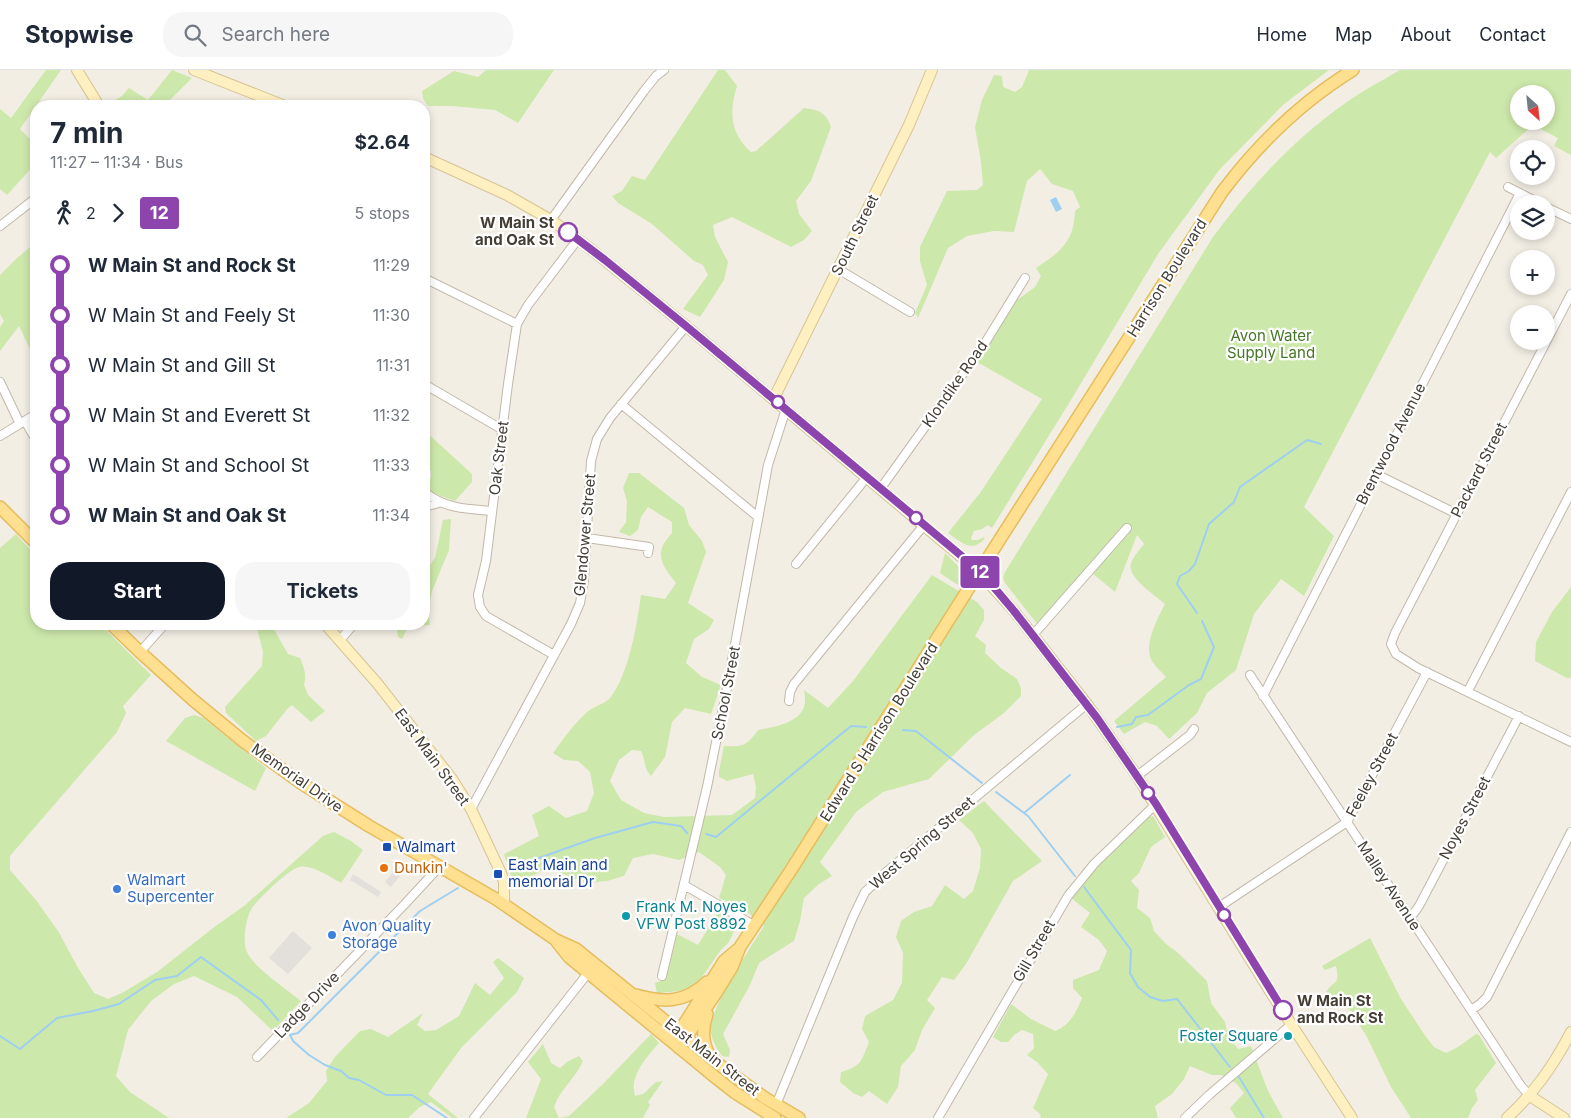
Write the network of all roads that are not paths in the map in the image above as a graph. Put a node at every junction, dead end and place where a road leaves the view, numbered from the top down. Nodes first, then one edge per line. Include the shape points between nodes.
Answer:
1 (77, 70) edge
2 (194, 70) edge
3 (649, 70) edge
4 (664, 70) edge
5 (932, 70) edge
6 (1353, 70) edge
7 (656, 76) junction
8 (95, 100) edge
9 (270, 100) edge
10 (430, 160) edge
11 (1508, 187) dead end
12 (1520, 193) junction
13 (1524, 195) edge
14 (30, 203) edge
15 (1555, 211) edge
16 (1571, 219) edge
17 (551, 220) junction
18 (0, 226) edge
19 (578, 239) junction
20 (838, 268) junction
21 (1025, 278) dead end
22 (430, 281) edge
23 (1571, 294) edge
24 (910, 312) dead end
25 (518, 324) junction
26 (686, 326) junction
27 (0, 382) edge
28 (430, 387) edge
29 (774, 398) junction
30 (621, 404) junction
31 (786, 408) junction
32 (30, 417) edge
33 (22, 422) junction
34 (503, 430) junction
35 (30, 432) edge
36 (0, 436) edge
37 (1376, 474) junction
38 (867, 477) junction
39 (881, 488) junction
40 (1571, 492) edge
41 (430, 496) edge
42 (439, 503) junction
43 (430, 505) edge
44 (0, 507) edge
45 (492, 511) junction
46 (1457, 514) junction
47 (1015, 516) joint
48 (758, 518) junction
49 (924, 525) junction
50 (1127, 528) dead end
51 (30, 537) edge
52 (587, 538) junction
53 (648, 553) dead end
54 (796, 564) dead end
55 (980, 572) junction
56 (118, 630) edge
57 (160, 630) edge
58 (331, 630) edge
59 (349, 630) edge
60 (1033, 636) junction
61 (340, 640) junction
62 (140, 652) junction
63 (554, 655) junction
64 (1426, 672) junction
65 (1250, 676) dead end
66 (1468, 691) junction
67 (1264, 696) junction
68 (789, 702) dead end
69 (1087, 704) junction
70 (1518, 716) junction
71 (1194, 729) dead end
72 (1571, 742) edge
73 (1137, 776) junction
74 (1156, 804) junction
75 (471, 809) junction
76 (1347, 822) junction
77 (1571, 832) edge
78 (440, 866) junction
79 (684, 885) junction
80 (504, 904) junction
81 (1219, 907) junction
82 (1408, 917) junction
83 (755, 926) junction
84 (556, 940) junction
85 (740, 947) junction
86 (724, 961) junction
87 (588, 973) junction
88 (662, 976) dead end
89 (716, 993) junction
90 (633, 994) junction
91 (1471, 1010) junction
92 (1292, 1024) junction
93 (1571, 1032) edge
94 (683, 1036) junction
95 (676, 1045) junction
96 (257, 1057) dead end
97 (713, 1060) junction
98 (1530, 1096) junction
99 (773, 1114) edge
100 (474, 1118) edge
101 (799, 1118) edge
102 (938, 1118) edge
103 (1185, 1118) edge
104 (1352, 1118) edge
105 (1507, 1118) edge
106 (1564, 1118) edge

1 - 8 main road
2 - 9 main road
3 - 7 street
4 - 7 street
5 - 20 main road, South Street via 909,125
6 - 47 main road, Harrison Boulevard via 1286,121 1236,173
7 - 17 street
10 - 17 main road via 507,195
11 - 12 street
12 - 13 street
12 - 37 street, Brentwood Avenue
14 - 18 street
15 - 16 street
17 - 19 main road
19 - 25 street, Oak Street via 528,304
19 - 26 main road
20 - 24 street
20 - 29 main road, South Street
21 - 39 street, Klondike Road via 985,343
22 - 25 street
23 - 46 street, Packard Street
25 - 34 street, Oak Street
26 - 29 main road
26 - 30 street, Glendower Street
27 - 33 street
28 - 34 street
29 - 31 main road
30 - 48 street
30 - 52 street, Glendower Street via 602,429 594,450
31 - 38 main road
31 - 48 street, School Street via 771,451
32 - 33 street
33 - 35 street
33 - 36 street
34 - 45 street, Oak Street
37 - 46 street
37 - 67 street, Brentwood Avenue
38 - 39 main road
38 - 54 street
39 - 49 main road
40 - 66 street
41 - 42 street
42 - 43 street
42 - 45 street
44 - 51 main road
45 - 63 street, Oak Street via 478,595 480,607 492,621
46 - 64 street, Packard Street via 1392,640 1392,648 1400,657
47 - 55 main road, Edward S Harrison Boulevard
48 - 79 street, School Street via 722,712
49 - 55 main road
49 - 68 street via 794,684
50 - 60 street
52 - 53 street via 649,546
52 - 63 street, Glendower Street via 580,603
55 - 60 main road
55 - 83 main road, Edward S Harrison Boulevard
56 - 62 main road, Memorial Drive
57 - 62 street
58 - 61 main road, East Main Street
59 - 61 street
60 - 69 main road
61 - 75 main road, East Main Street via 452,779
62 - 78 main road, Memorial Drive via 229,730 301,783
63 - 75 street, Glendower Street
64 - 66 street
64 - 76 street, Feeley Street
65 - 67 street, Malley Avenue
66 - 70 street
67 - 76 street, Malley Avenue
69 - 73 main road
69 - 99 street, West Spring Street via 868,889 853,917
70 - 72 street
70 - 82 street, Noyes Street via 1420,906
71 - 73 street
73 - 74 main road
74 - 81 main road
74 - 102 street, Gill Street via 1094,864 1068,896
75 - 80 main road, East Main Street via 504,882
76 - 81 street, Feeley Street
76 - 82 street, Malley Avenue
77 - 91 street via 1486,997
78 - 80 main road, Memorial Drive
78 - 96 street, Ladge Drive
79 - 83 street
79 - 88 street, School Street
80 - 84 main road, East Main Street
81 - 92 main road
82 - 91 street, Malley Avenue
83 - 85 main road, Edward S Harrison Boulevard
84 - 87 main road, East Main Street via 569,957
84 - 90 main road, East Main Street via 576,949
85 - 86 main road, Edward S Harrison Boulevard
85 - 89 main road, Edward S Harrison Boulevard
86 - 90 main road via 702,986 686,996 662,1001
86 - 94 main road, Edward S Harrison Boulevard
87 - 95 main road, East Main Street
87 - 100 street
89 - 94 main road, Edward S Harrison Boulevard
89 - 97 main road via 703,1034
90 - 94 main road, East Main Street
91 - 98 street, Malley Avenue
92 - 103 street
92 - 104 main road
93 - 98 main road via 1551,1068
94 - 95 main road, Edward S Harrison Boulevard
94 - 97 main road, East Main Street
95 - 99 main road, East Main Street via 734,1092
97 - 99 main road, East Main Street
98 - 105 main road
98 - 106 main road
99 - 101 main road, East Main Street

